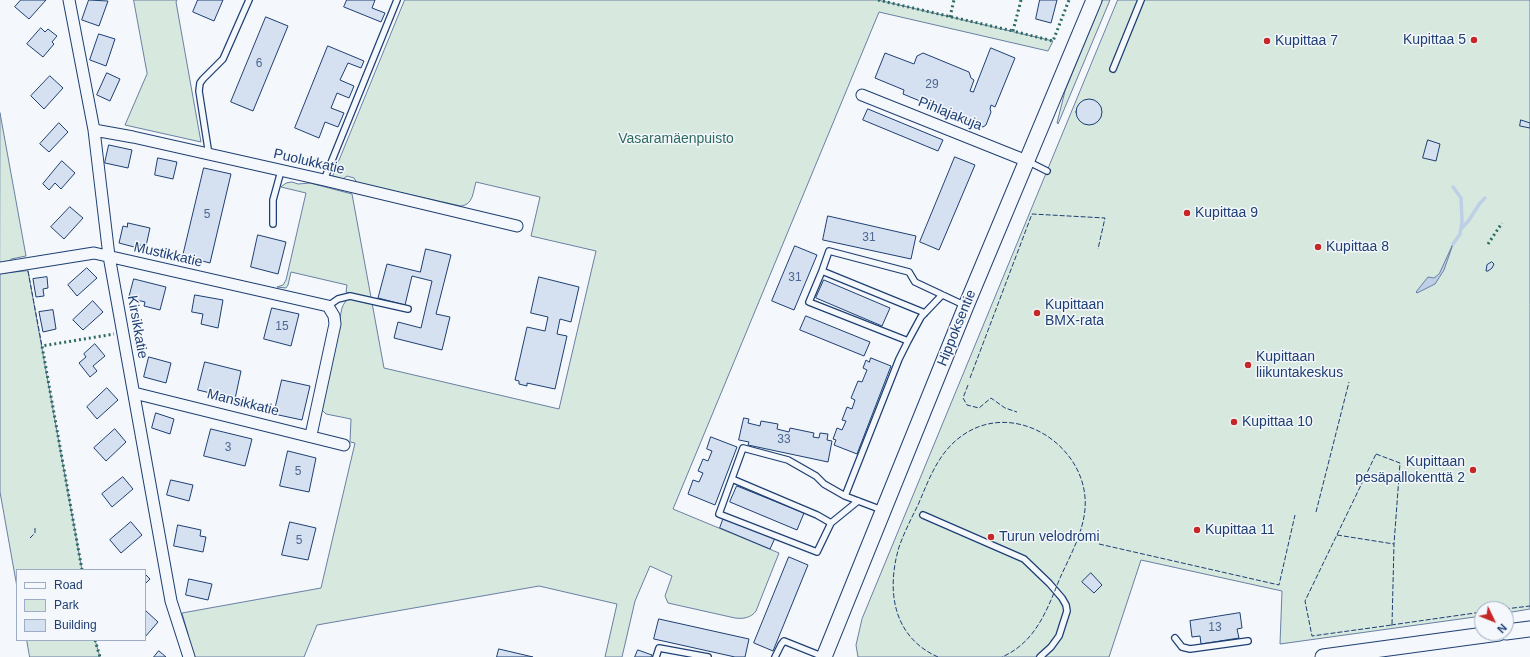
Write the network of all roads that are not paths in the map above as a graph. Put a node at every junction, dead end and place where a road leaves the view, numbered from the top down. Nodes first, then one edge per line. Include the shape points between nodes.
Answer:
1 (69, 0) edge
2 (249, 0) edge
3 (397, 0) edge
4 (1094, 0) edge
5 (1141, 0) edge
6 (1113, 69) dead end
7 (862, 95) dead end
8 (94, 130) junction
9 (209, 155) junction
10 (1027, 161) junction
11 (281, 171) junction
12 (1047, 171) dead end
13 (324, 180) junction
14 (273, 224) dead end
15 (517, 226) dead end
16 (109, 256) junction
17 (0, 268) edge
18 (822, 271) junction
19 (942, 295) junction
20 (328, 306) junction
21 (966, 306) junction
22 (408, 309) dead end
23 (925, 313) junction
24 (908, 342) junction
25 (134, 393) junction
26 (311, 435) junction
27 (344, 445) dead end
28 (732, 479) junction
29 (845, 496) junction
30 (858, 501) junction
31 (883, 510) junction
32 (923, 515) dead end
33 (831, 523) junction
34 (1530, 629) edge
35 (1514, 631) edge
36 (1474, 636) edge
37 (1175, 638) dead end
38 (1248, 641) dead end
39 (189, 657) edge
40 (656, 657) edge
41 (708, 657) edge
42 (775, 657) edge
43 (824, 657) edge
44 (1040, 657) edge
45 (1323, 657) edge

1 - 8 street, Kirsikkatie
2 - 9 lane via 223,59 200,84
3 - 13 lane
4 - 10 street, Hippoksentie
5 - 6 lane
7 - 10 street, Pihlajakuja
8 - 9 street, Puolukkatie
8 - 16 street, Kirsikkatie
9 - 11 street, Puolukkatie
10 - 12 lane
10 - 21 street, Hippoksentie
11 - 13 street, Puolukkatie
11 - 14 lane via 273,200
13 - 15 street, Puolukkatie
16 - 17 street, Mustikkatie via 94,253
16 - 20 street, Mustikkatie
16 - 25 street, Kirsikkatie
18 - 19 lane via 829,250 909,272 915,282
18 - 23 lane
18 - 24 lane via 809,302
19 - 21 lane
19 - 23 lane
20 - 22 lane via 338,299 350,296
20 - 26 street via 334,316 334,324
21 - 31 street, Hippoksentie
23 - 24 lane
24 - 29 lane
25 - 26 street, Mansikkatie
25 - 39 street, Kirsikkatie via 171,601
26 - 27 street, Mansikkatie
28 - 29 lane via 743,448 788,460
28 - 33 lane
28 - 33 lane via 719,514 817,552
29 - 30 lane
30 - 31 lane
30 - 33 lane
31 - 43 street, Hippoksentie
32 - 44 lane via 1024,559 1050,582 1067,611 1059,636
34 - 35 street
36 - 45 street
37 - 38 lane via 1182,647 1190,649
40 - 41 lane via 659,648
42 - 43 lane via 784,641

